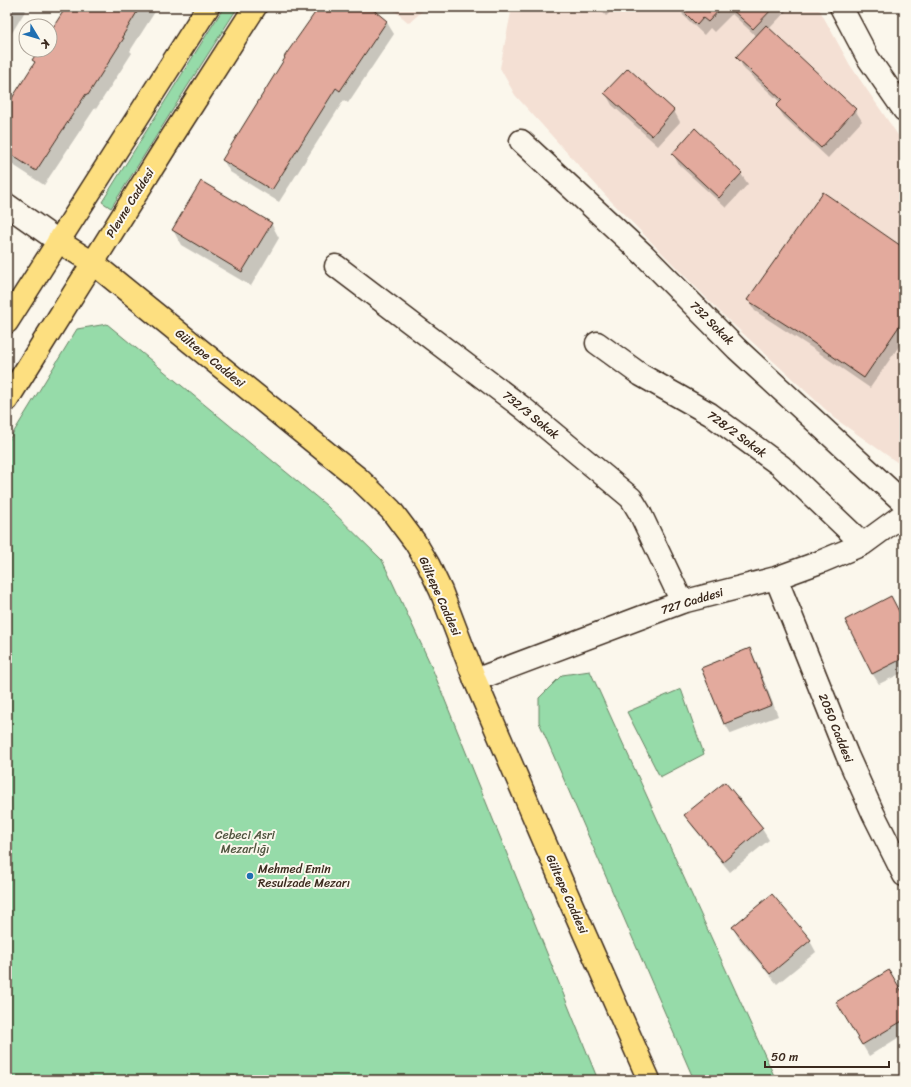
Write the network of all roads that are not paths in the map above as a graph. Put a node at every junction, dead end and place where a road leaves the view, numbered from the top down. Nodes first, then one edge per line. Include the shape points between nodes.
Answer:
1 (208, 7) edge
2 (255, 7) edge
3 (842, 7) edge
4 (904, 110) edge
5 (521, 141) dead end
6 (7, 205) edge
7 (58, 242) junction
8 (93, 263) junction
9 (336, 266) dead end
10 (7, 322) edge
11 (597, 343) dead end
12 (7, 400) edge
13 (904, 503) edge
14 (904, 514) edge
15 (863, 544) junction
16 (776, 578) junction
17 (682, 602) junction
18 (475, 680) junction
19 (904, 875) edge
20 (649, 1080) edge

1 - 7 main road
2 - 8 main road, Plevne Caddesi
3 - 4 street via 868,58
5 - 13 street, 732 Sokak via 644,255 737,348
6 - 7 street
7 - 8 main road, Gültepe Caddesi
7 - 10 main road
8 - 12 main road, Plevne Caddesi
8 - 18 main road, Gültepe Caddesi via 358,478 391,510 428,564
9 - 17 street, 732/3 Sokak via 523,408 631,498
11 - 15 street, 728/2 Sokak via 641,375 710,414 780,466
14 - 15 street, 727 Caddesi
15 - 16 street, 727 Caddesi
16 - 17 street, 727 Caddesi
16 - 19 street, 2050 Caddesi via 847,755
17 - 18 street, 727 Caddesi
18 - 20 main road, Gültepe Caddesi

